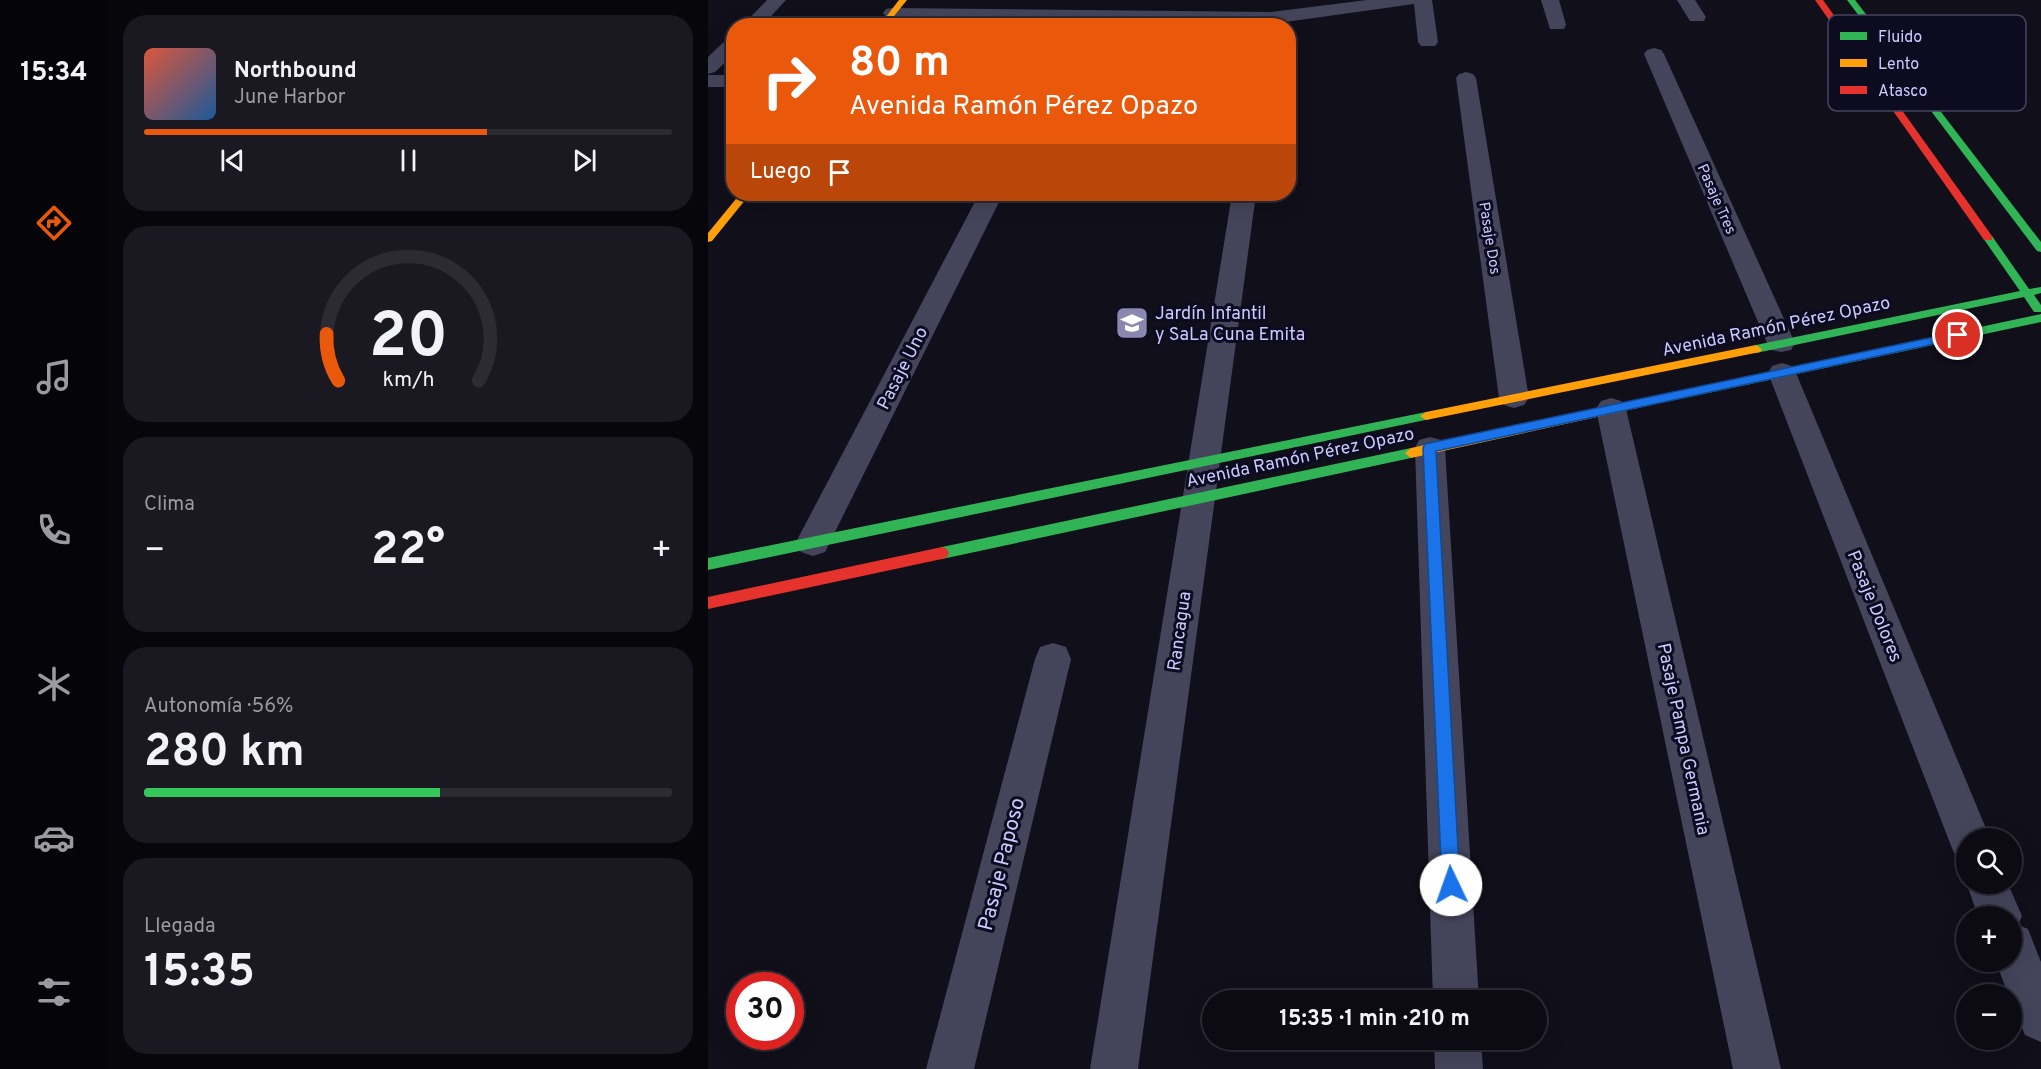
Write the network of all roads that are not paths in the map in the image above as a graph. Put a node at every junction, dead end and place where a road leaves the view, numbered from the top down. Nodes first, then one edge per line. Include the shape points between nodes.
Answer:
1 (777, 0) edge
2 (1408, 0) edge
3 (1423, 0) edge
4 (1550, 0) edge
5 (1686, 0) edge
6 (1819, 0) edge
7 (1851, 0) edge
8 (892, 13) edge
9 (1085, 14) edge
10 (1271, 14) edge
11 (1830, 15) edge
12 (1862, 15) edge
13 (1697, 17) dead end
14 (759, 18) edge
15 (1557, 26) dead end
16 (1428, 42) dead end
17 (726, 51) edge
18 (1654, 54) dead end
19 (708, 68) edge
20 (1466, 78) dead end
21 (708, 81) edge
22 (726, 81) edge
23 (1901, 111) edge
24 (1936, 111) edge
25 (739, 201) edge
26 (987, 201) edge
27 (1243, 201) edge
28 (708, 239) edge
29 (2041, 249) edge
30 (2034, 292) edge
31 (2041, 313) edge
32 (2041, 318) edge
33 (1782, 358) junction
34 (1514, 398) junction
35 (1611, 409) junction
36 (1430, 448) junction
37 (1201, 479) junction
38 (813, 542) junction
39 (708, 564) edge
40 (710, 606) edge
41 (1053, 659) dead end
42 (1965, 828) edge
43 (2022, 971) edge
44 (1456, 990) edge
45 (2041, 1019) edge
46 (1459, 1050) edge
47 (951, 1069) edge
48 (1114, 1069) edge
49 (1460, 1069) edge
50 (1757, 1069) edge

1 - 14 street
2 - 10 street
3 - 16 street
4 - 15 street
5 - 13 street
6 - 11 main road
7 - 12 main road
8 - 9 street
9 - 10 street
17 - 19 street
18 - 33 street, Pasaje Tres
20 - 34 street, Pasaje Dos
21 - 22 street
23 - 30 main road
24 - 29 main road
25 - 28 main road
26 - 38 street, Pasaje Uno
27 - 37 street, Rancagua
30 - 31 main road
30 - 33 main road, Avenida Ramón Pérez Opazo
32 - 33 main road, Avenida Ramón Pérez Opazo
33 - 34 main road, Avenida Ramón Pérez Opazo
33 - 35 main road, Avenida Ramón Pérez Opazo
33 - 42 street, Pasaje Dolores
34 - 37 main road, Avenida Ramón Pérez Opazo
35 - 36 main road, Avenida Ramón Pérez Opazo
35 - 50 street, Pasaje Pampa Germania
36 - 37 main road, Avenida Ramón Pérez Opazo
36 - 44 street
37 - 38 main road, Avenida Ramón Pérez Opazo
37 - 40 main road, Avenida Ramón Pérez Opazo
37 - 48 street, Rancagua
38 - 39 main road, Avenida Ramón Pérez Opazo
41 - 47 street, Pasaje Paposo
43 - 45 street
46 - 49 street

